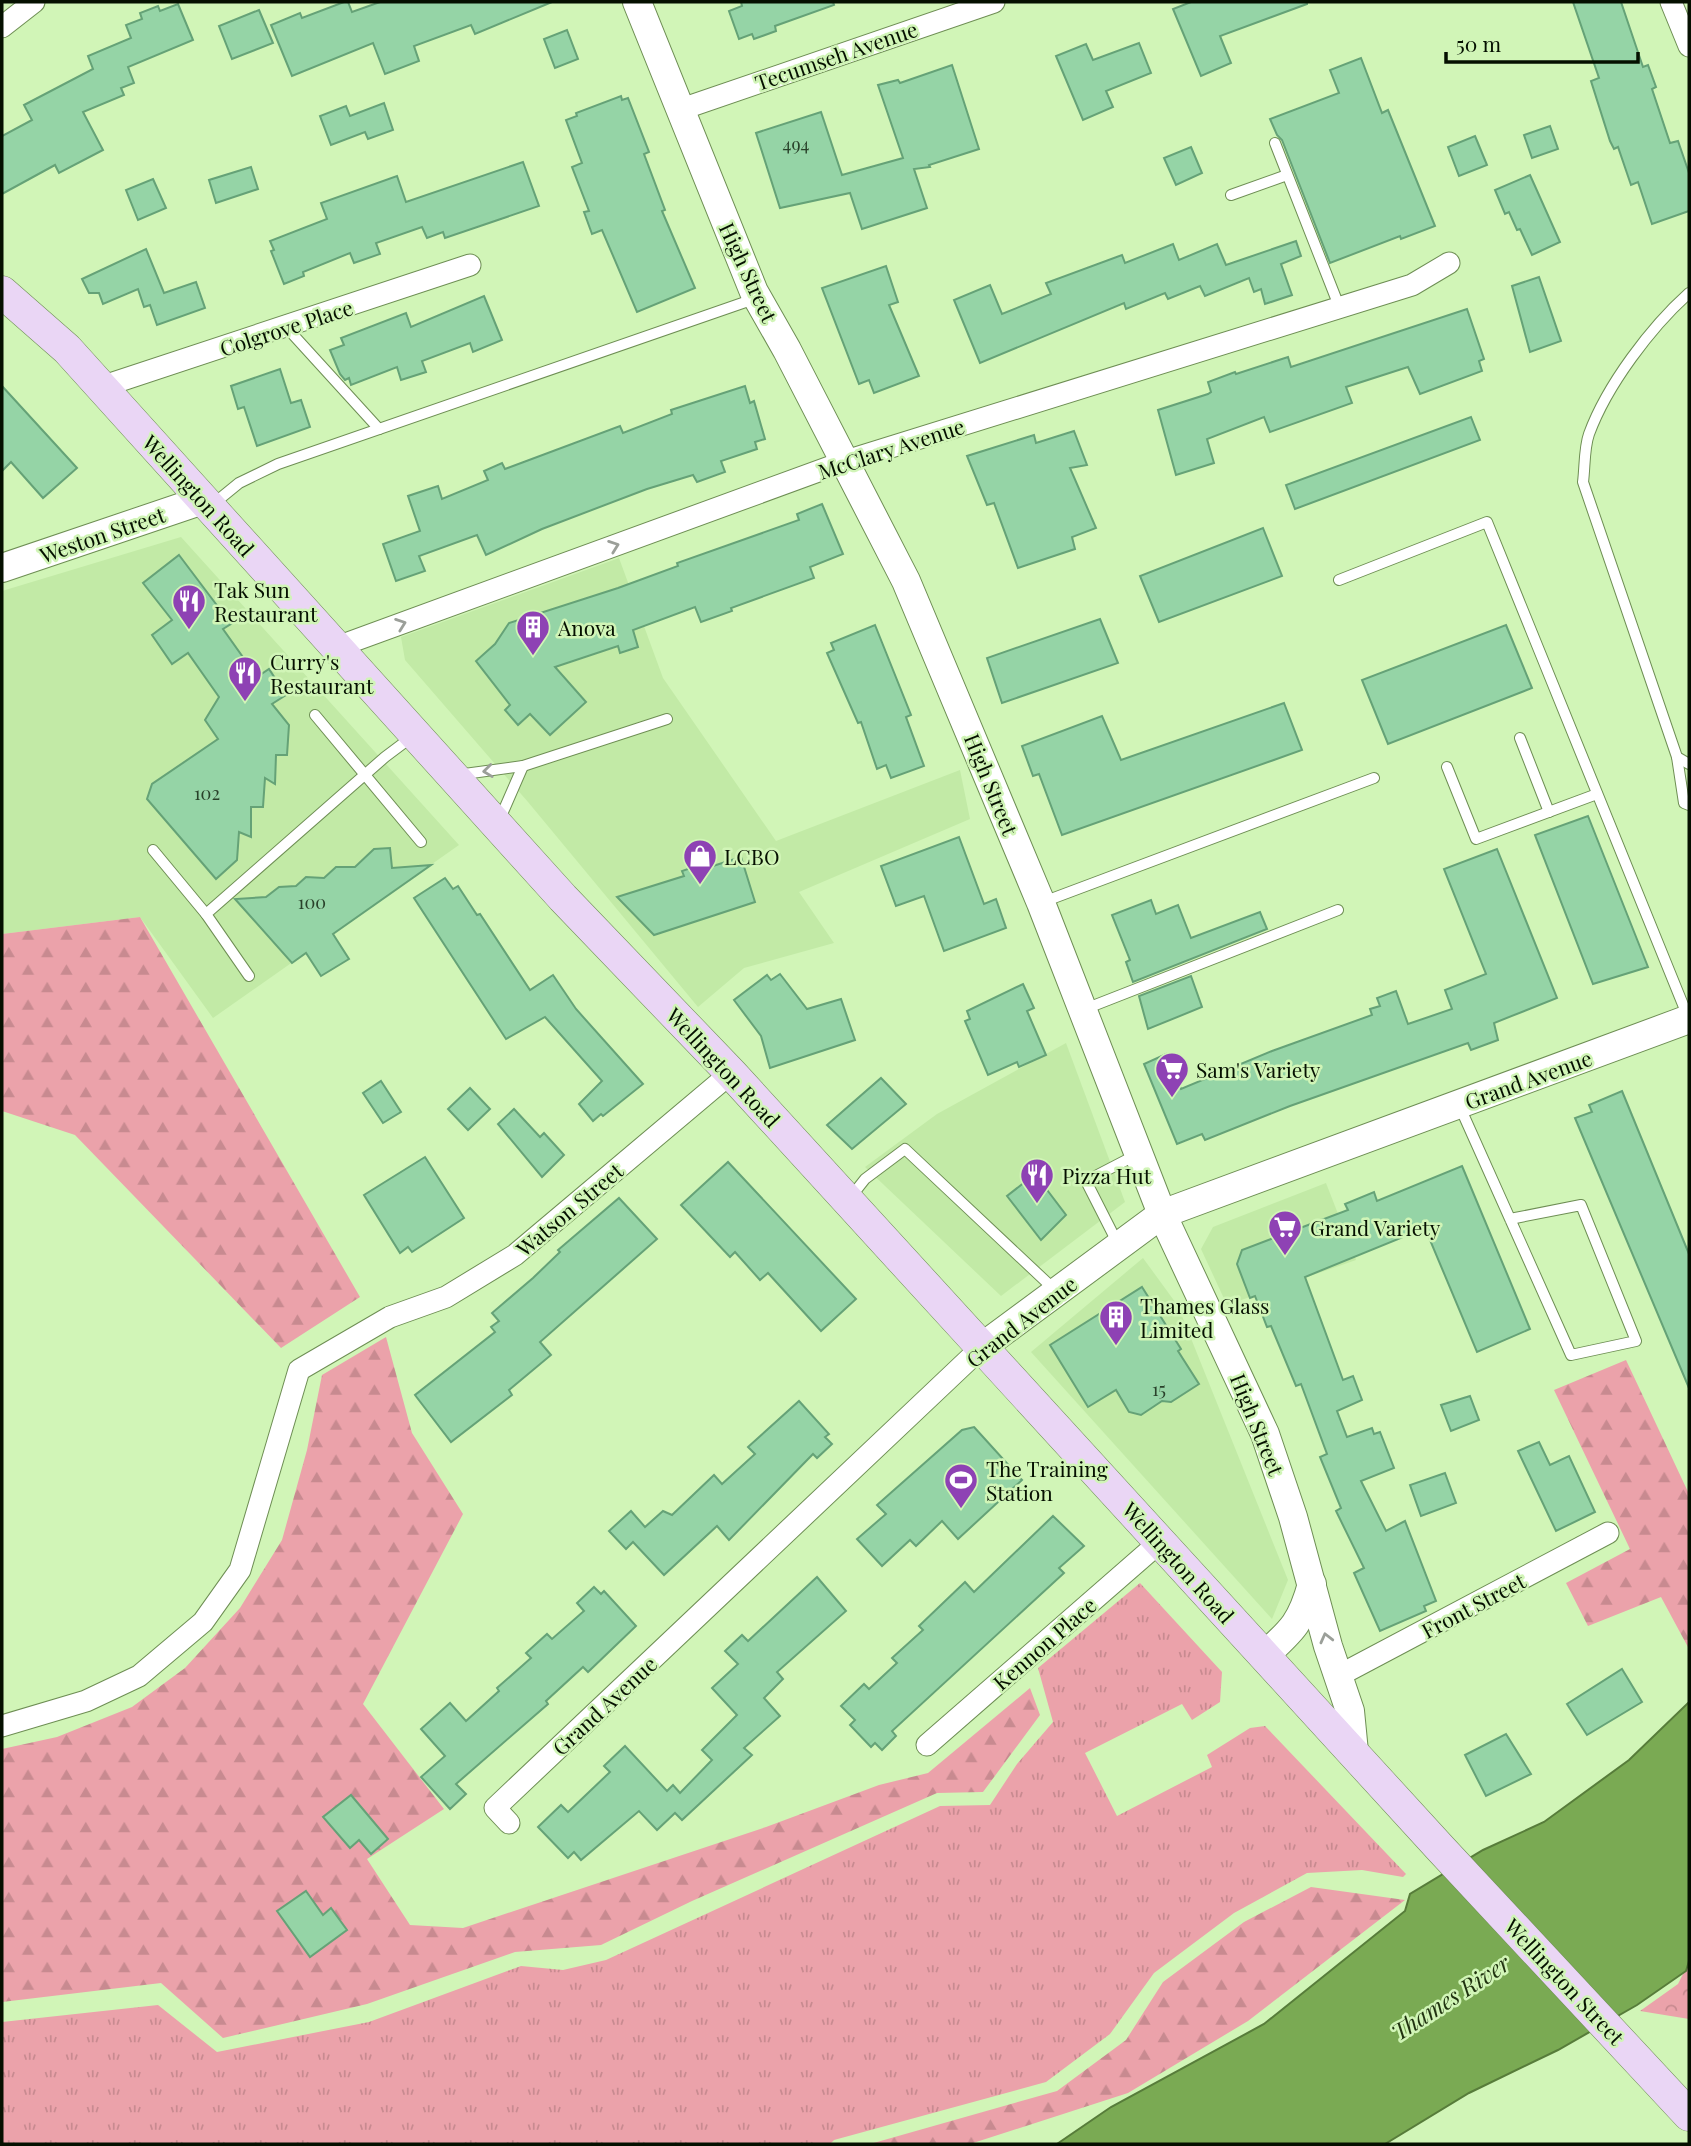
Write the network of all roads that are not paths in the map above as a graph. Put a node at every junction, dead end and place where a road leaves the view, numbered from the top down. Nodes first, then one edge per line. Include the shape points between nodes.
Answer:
1 (34, 2) edge
2 (637, 2) edge
3 (994, 2) edge
4 (1679, 10) edge
5 (2, 27) edge
6 (1689, 46) edge
7 (679, 110) junction
8 (1275, 142) dead end
9 (1287, 175) junction
10 (1231, 195) dead end
11 (1449, 263) dead end
12 (471, 265) dead end
13 (2, 292) edge
14 (1689, 293) edge
15 (757, 298) junction
16 (1339, 306) junction
17 (287, 328) junction
18 (101, 387) junction
19 (379, 429) junction
20 (846, 461) junction
21 (206, 503) junction
22 (2, 568) edge
23 (1339, 580) dead end
24 (337, 647) junction
25 (314, 715) dead end
26 (667, 719) dead end
27 (415, 734) junction
28 (1520, 738) dead end
29 (1677, 757) junction
30 (1689, 764) edge
31 (523, 766) junction
32 (1447, 767) dead end
33 (365, 775) junction
34 (453, 775) junction
35 (1374, 778) dead end
36 (1597, 794) junction
37 (1689, 805) edge
38 (1549, 812) junction
39 (498, 823) junction
40 (421, 842) dead end
41 (153, 850) dead end
42 (1041, 903) junction
43 (1338, 910) dead end
44 (206, 914) junction
45 (249, 976) dead end
46 (1083, 1010) junction
47 (1689, 1019) edge
48 (731, 1073) junction
49 (1459, 1105) junction
50 (1138, 1154) junction
51 (848, 1200) junction
52 (1162, 1214) junction
53 (1510, 1219) junction
54 (1119, 1246) junction
55 (1057, 1292) junction
56 (982, 1347) junction
57 (1608, 1534) dead end
58 (1161, 1542) junction
59 (1312, 1582) junction
60 (1265, 1655) junction
61 (1338, 1676) junction
62 (2, 1726) edge
63 (927, 1745) dead end
64 (1354, 1752) junction
65 (509, 1823) dead end
66 (1441, 1849) joint
67 (1689, 2115) edge

1 - 5 street
2 - 7 street, High Street
3 - 7 street, Tecumseh Avenue
4 - 6 street
7 - 15 street, High Street
8 - 9 lane
9 - 10 lane
9 - 16 lane
11 - 16 street, McClary Avenue via 1412,285
12 - 17 street, Colgrove Place
13 - 18 main road, Wellington Road via 67,349
14 - 29 lane via 1669,311 1612,386 1588,436 1583,482
15 - 19 lane
15 - 20 street, High Street
16 - 20 street, McClary Avenue
17 - 18 street, Colgrove Place
17 - 19 lane
18 - 21 main road, Wellington Road
19 - 21 lane via 278,464
24 -> 20 street, McClary Avenue
20 - 42 street, High Street via 906,581
21 - 22 street, Weston Street
21 - 24 main road, Wellington Road
23 - 36 lane via 1487,522
24 - 27 main road, Wellington Road
25 - 33 lane
26 - 31 lane
27 - 33 lane
27 - 34 main road, Wellington Road
28 - 38 lane
29 - 30 lane
29 - 37 lane via 1684,803
31 -> 34 lane
31 - 39 lane
32 - 38 lane via 1476,839
33 - 40 lane
33 - 44 lane
34 - 39 main road, Wellington Road
35 - 42 lane
36 - 38 lane
36 - 47 lane
39 - 48 main road, Wellington Road via 563,898
41 - 44 lane
42 - 46 street, High Street
43 - 46 lane
44 - 45 lane
46 - 50 street, High Street
47 - 49 street, Grand Avenue
48 - 51 main road, Wellington Road
48 - 62 street, Watson Street via 515,1255 446,1297 390,1317 299,1370 240,1570 203,1622 139,1676 86,1701
49 - 52 street, Grand Avenue
49 - 53 lane
50 - 52 street, High Street
50 - 54 lane via 1086,1181
51 - 55 lane via 865,1179 905,1149
51 - 56 main road, Wellington Road
52 - 54 street, Grand Avenue
52 - 59 street, High Street via 1265,1434
53 - 53 lane via 1571,1356 1636,1341 1581,1205
54 - 55 street, Grand Avenue
55 - 56 street, Grand Avenue
56 - 58 main road, Wellington Road
56 - 65 street, Grand Avenue via 495,1808
57 - 61 street, Front Street
58 - 60 main road, Wellington Road
58 - 63 street, Kennon Place
59 - 60 street via 1304,1615
61 -> 59 street, High Street
60 - 64 main road, Wellington Road
61 - 64 street, High Street via 1350,1711
64 - 66 main road, Wellington Road
66 - 67 main road, Wellington Street

